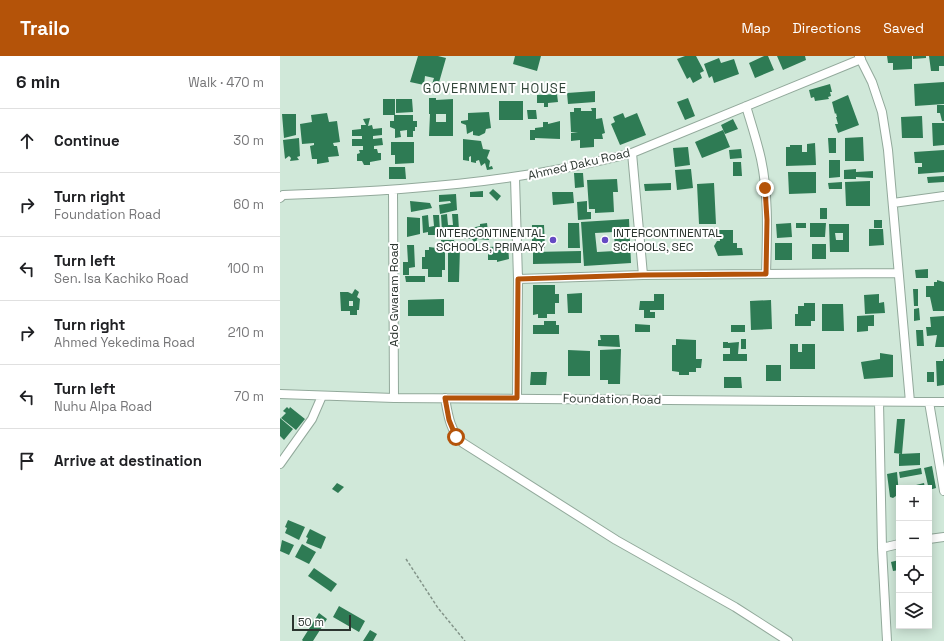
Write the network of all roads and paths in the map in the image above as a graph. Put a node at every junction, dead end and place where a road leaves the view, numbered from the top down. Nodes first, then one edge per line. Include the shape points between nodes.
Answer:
1 (860, 57) edge
2 (746, 106) junction
3 (632, 153) junction
4 (514, 178) junction
5 (393, 191) junction
6 (944, 196) edge
7 (280, 198) edge
8 (893, 202) junction
9 (898, 273) junction
10 (766, 274) junction
11 (643, 275) junction
12 (518, 279) junction
13 (280, 394) edge
14 (322, 396) junction
15 (394, 398) junction
16 (445, 398) junction
17 (517, 398) junction
18 (879, 402) junction
19 (910, 402) junction
20 (929, 402) junction
21 (944, 402) edge
22 (280, 464) edge
23 (944, 490) edge
24 (944, 537) edge
25 (932, 539) edge
26 (896, 545) edge
27 (882, 548) junction
28 (406, 560) dead end
29 (465, 641) edge
30 (788, 641) edge
31 (887, 641) edge

1 - 2 street, Ahmed Daku Road
1 - 8 street via 882,112
2 - 3 street, Ahmed Daku Road
2 - 10 street via 761,159 765,188
3 - 4 street, Ahmed Daku Road
3 - 11 street
4 - 5 street, Ahmed Daku Road
4 - 12 street
5 - 7 street, Ahmed Daku Road via 283,195
5 - 15 street, Ado Gwaram Road
6 - 8 street
8 - 9 street
9 - 10 street
9 - 19 street
10 - 11 street
11 - 12 street
12 - 17 street
13 - 14 street, Foundation Road
14 - 15 street, Foundation Road
14 - 22 street via 312,419
15 - 16 street, Foundation Road
16 - 17 street, Foundation Road
16 - 30 street via 456,437 463,443 616,540 735,607
17 - 18 street, Foundation Road
18 - 19 street, Foundation Road
18 - 27 street
19 - 20 street, Foundation Road
20 - 21 street, Foundation Road
20 - 23 street
24 - 25 street
26 - 27 street
27 - 31 street
28 - 29 path via 438,608

